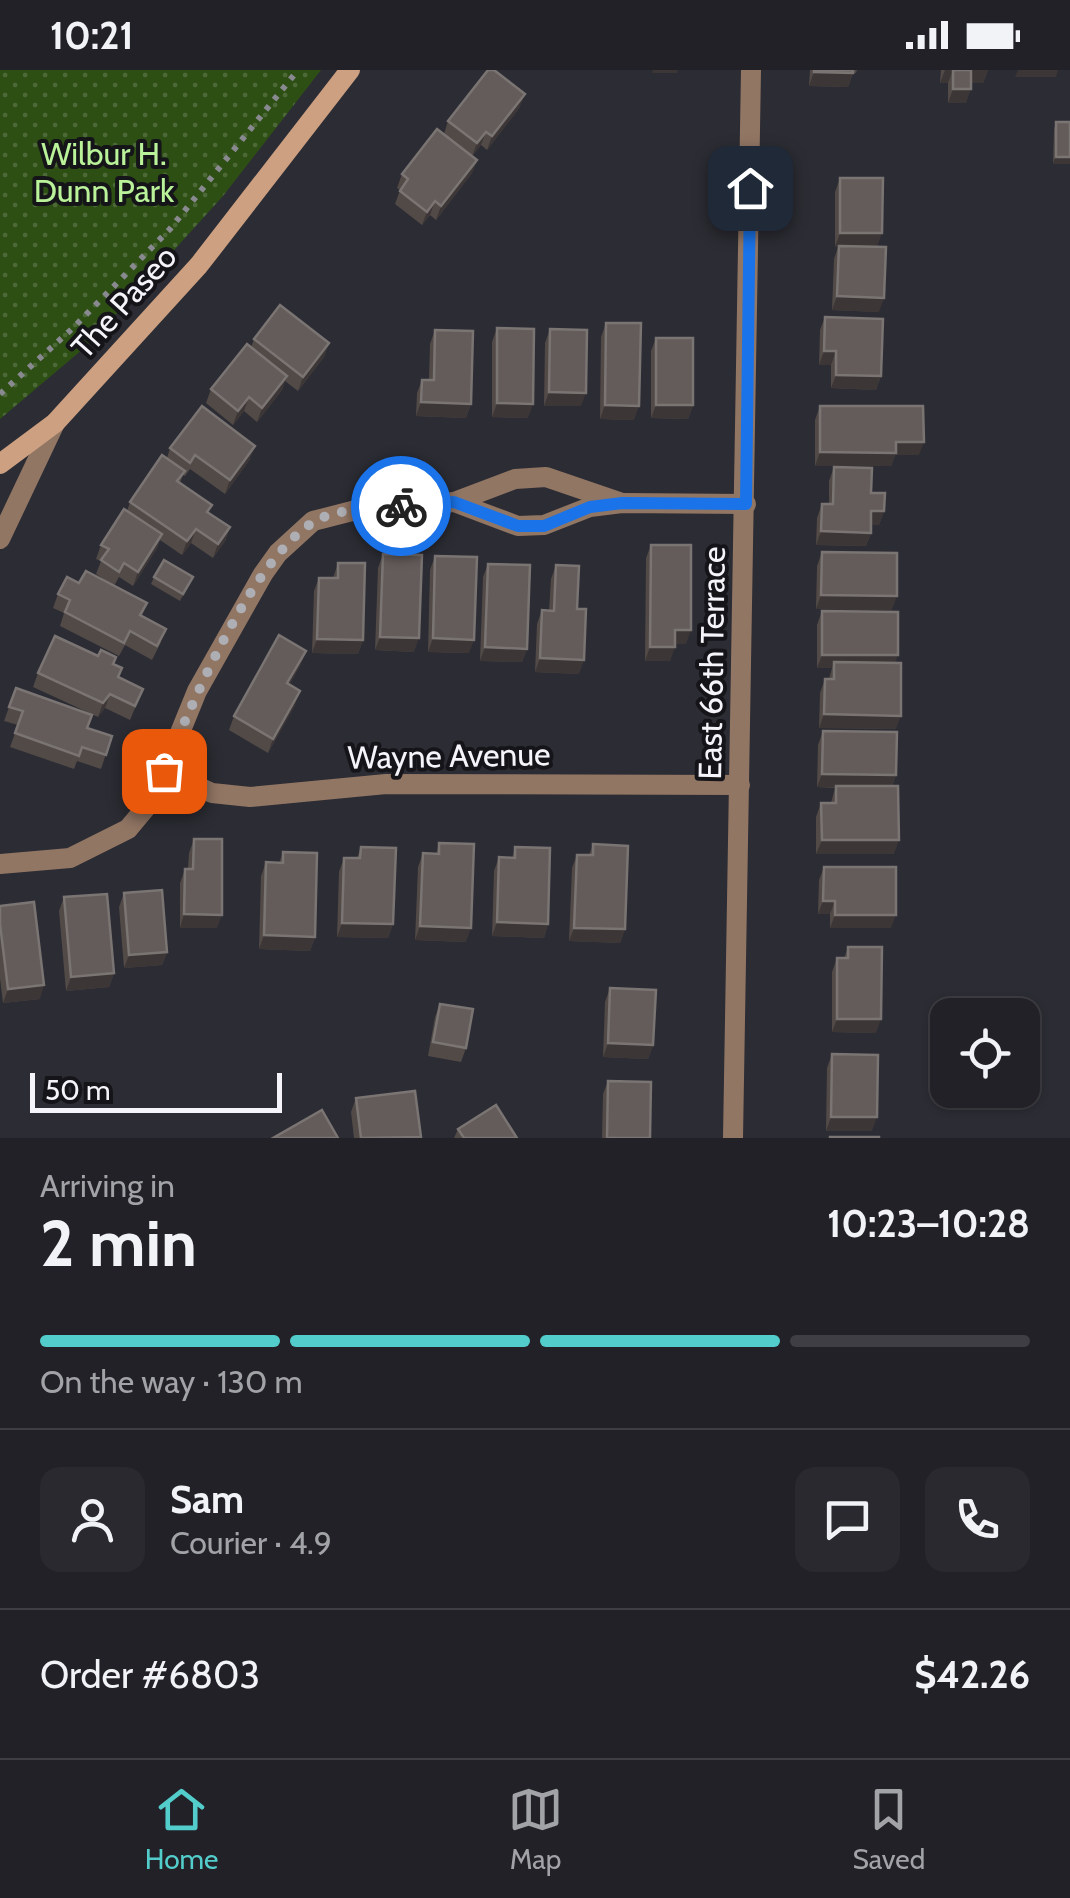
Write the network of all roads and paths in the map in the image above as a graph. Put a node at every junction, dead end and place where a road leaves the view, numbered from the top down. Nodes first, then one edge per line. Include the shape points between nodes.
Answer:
1 (298, 70) edge
2 (350, 70) edge
3 (751, 70) edge
4 (0, 394) edge
5 (55, 422) junction
6 (0, 464) edge
7 (454, 502) junction
8 (622, 503) junction
9 (746, 504) junction
10 (0, 538) edge
11 (164, 771) junction
12 (740, 785) junction
13 (0, 864) edge
14 (732, 1138) edge

1 - 4 path via 170,229
2 - 5 main road, The Paseo via 198,265
3 - 9 street, East 66th Terrace
5 - 6 main road, The Paseo
5 - 10 street
7 - 8 street via 518,526 544,526 590,507
7 - 8 street via 515,478 546,477
7 - 11 street via 360,508 313,521 290,542 263,574 196,691
8 - 9 street
9 - 12 street, East 66th Terrace
11 - 12 street, Wayne Avenue via 212,793 250,797 386,784
11 - 13 street via 153,799 128,830 70,858
12 - 14 street, East 66th Terrace

